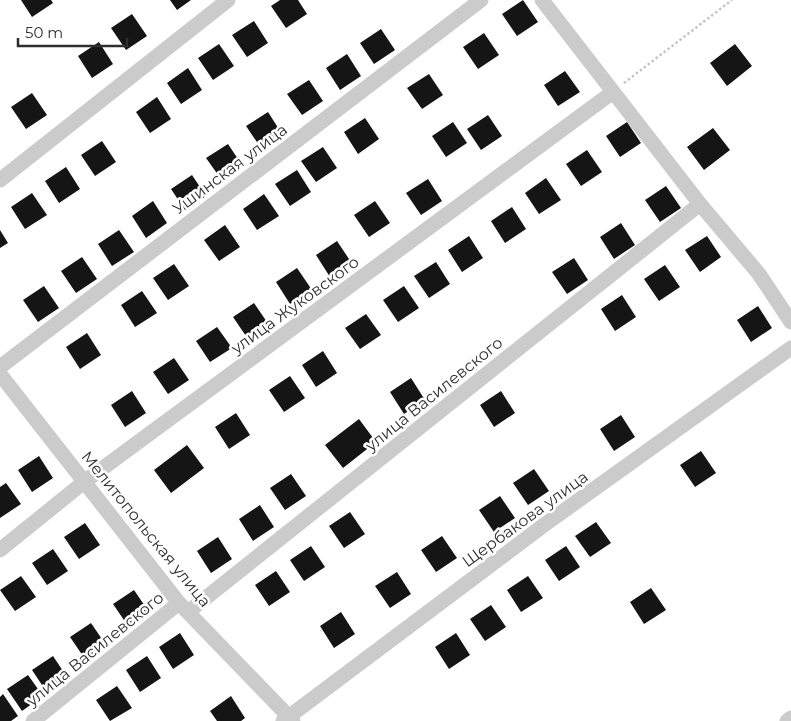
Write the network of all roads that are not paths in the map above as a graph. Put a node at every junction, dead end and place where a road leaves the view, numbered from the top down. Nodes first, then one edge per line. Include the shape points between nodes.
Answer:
1 (228, 0) edge
2 (481, 0) edge
3 (542, 0) edge
4 (613, 92) junction
5 (0, 180) edge
6 (700, 204) junction
7 (791, 322) edge
8 (791, 348) edge
9 (0, 367) edge
10 (0, 374) edge
11 (84, 482) junction
12 (0, 550) edge
13 (184, 608) junction
14 (791, 718) edge
15 (288, 720) edge
16 (33, 721) edge
17 (787, 721) edge

1 - 5 street
2 - 9 street, Ушинская улица
3 - 4 street
4 - 6 street
4 - 11 street, улица Жуковского
6 - 7 street via 760,274
6 - 13 street, улица Василевского
8 - 15 street, Щербакова улица via 544,526
10 - 11 street, Мелитопольская улица
11 - 12 street, улица Жуковского
11 - 13 street, Мелитопольская улица
13 - 15 street, Мелитопольская улица
13 - 16 street, улица Василевского
14 - 17 street

